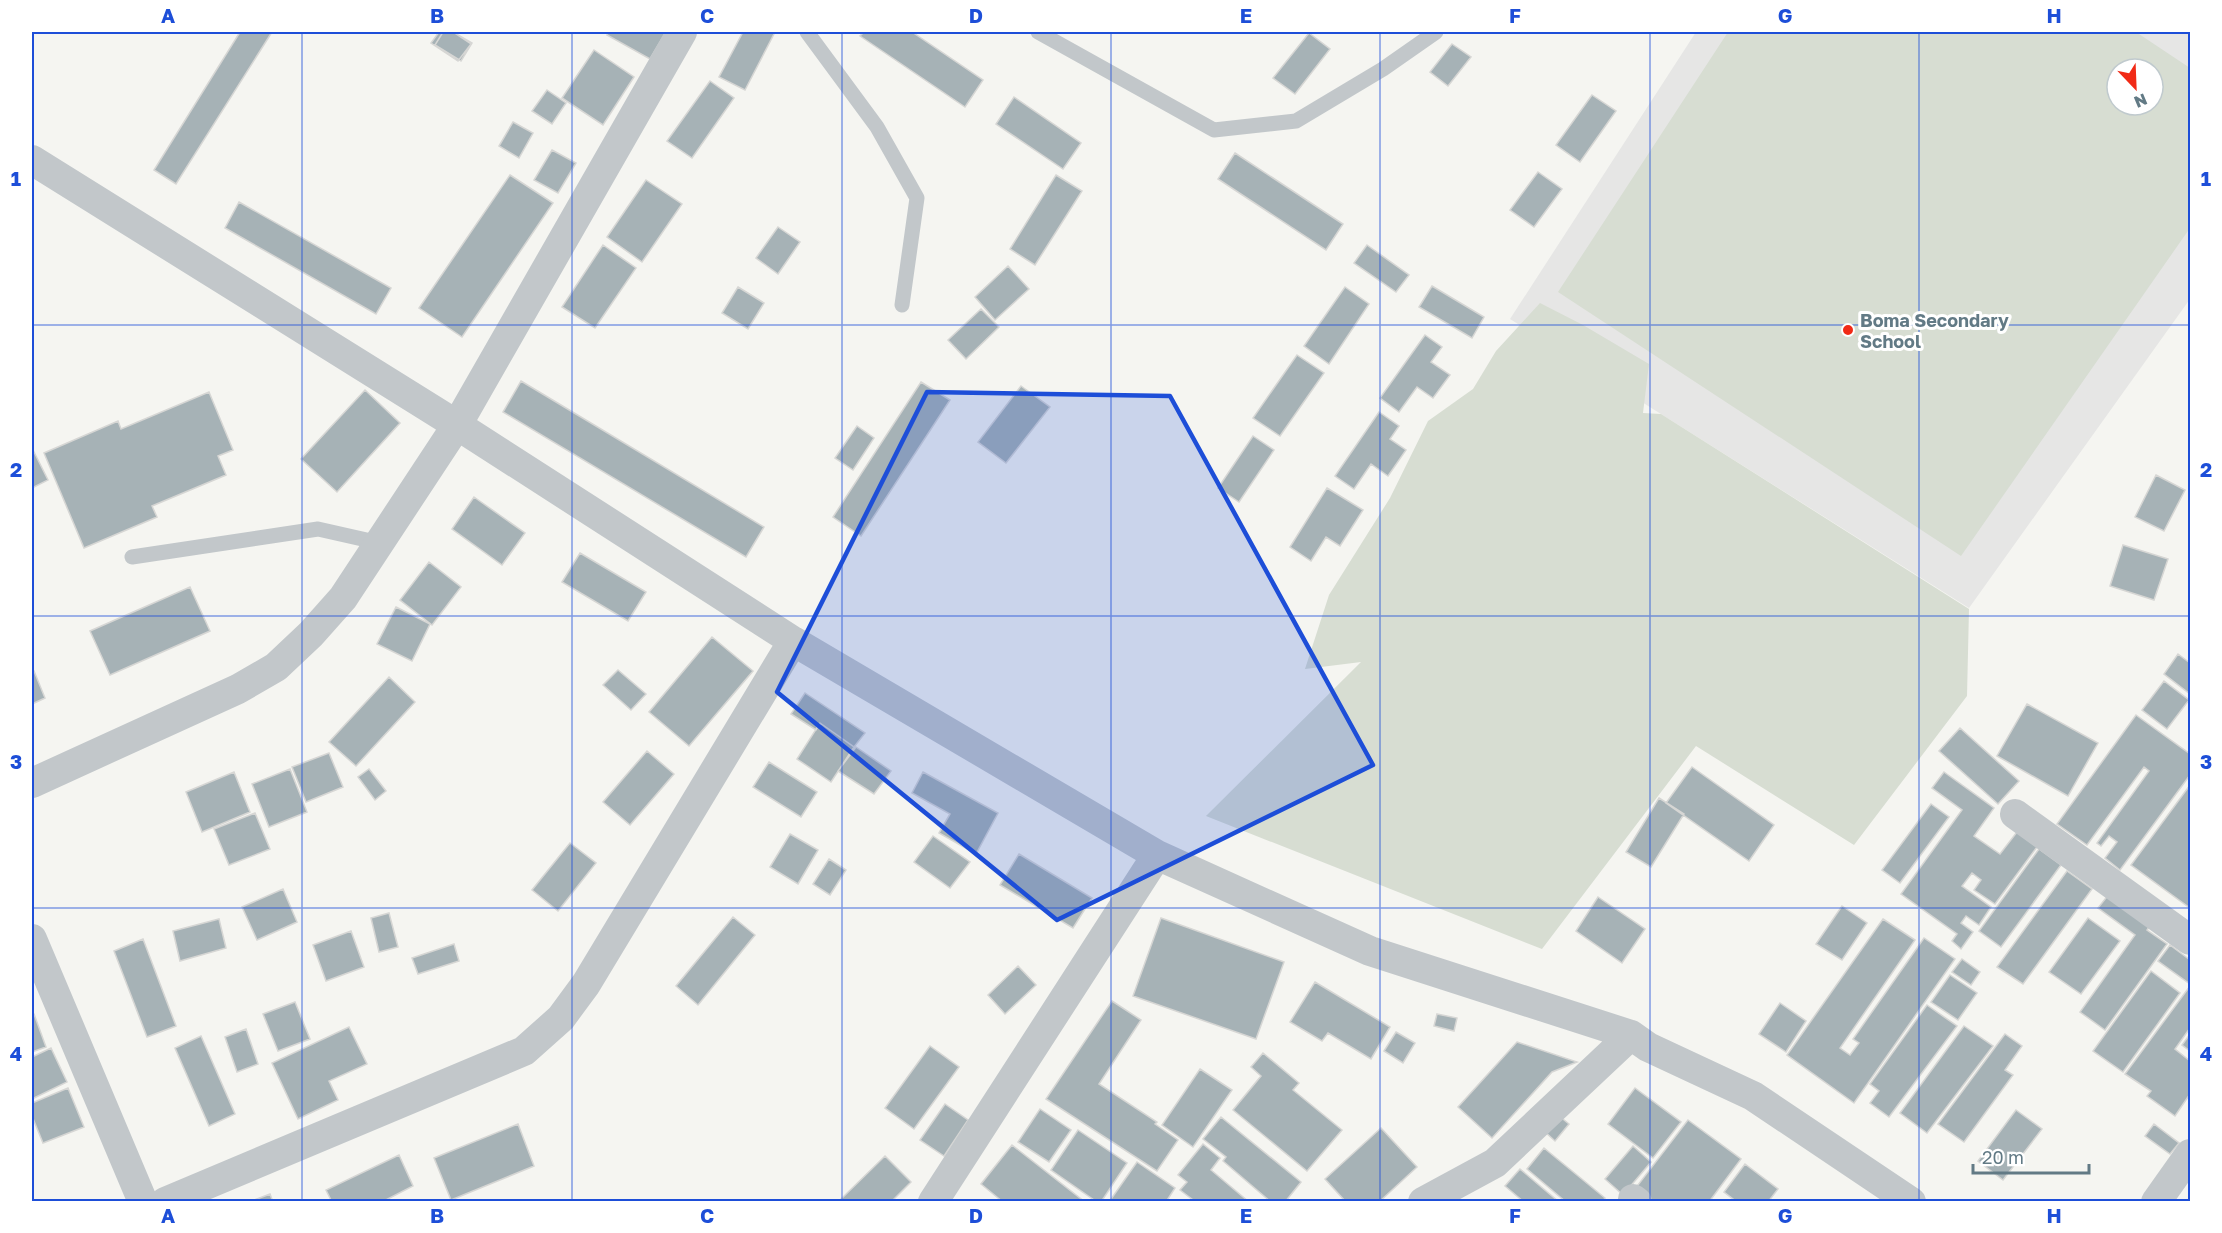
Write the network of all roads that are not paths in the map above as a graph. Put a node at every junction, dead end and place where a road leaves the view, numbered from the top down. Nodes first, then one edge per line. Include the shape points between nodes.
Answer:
1 (682, 32) edge
2 (807, 32) edge
3 (1038, 32) edge
4 (1436, 32) edge
5 (32, 160) edge
6 (902, 305) dead end
7 (457, 425) junction
8 (380, 543) junction
9 (132, 557) dead end
10 (793, 640) junction
11 (32, 783) edge
12 (2015, 814) dead end
13 (1157, 855) junction
14 (32, 939) edge
15 (2190, 940) edge
16 (1631, 1035) junction
17 (2190, 1154) edge
18 (144, 1202) edge
19 (165, 1202) edge
20 (933, 1202) edge
21 (1423, 1202) edge
22 (1911, 1202) edge
23 (2156, 1202) edge

1 - 7 street
2 - 6 lane via 877,127 917,198
3 - 4 lane via 1214,129 1296,121
5 - 7 street
7 - 8 street
7 - 10 street
8 - 9 lane via 318,529
8 - 11 street via 343,598 276,667 238,689
10 - 13 street
10 - 19 street via 586,984 554,1025 524,1051
12 - 15 street
13 - 16 street via 1370,951
13 - 20 street
14 - 18 street
16 - 21 street via 1495,1162
16 - 22 street via 1648,1047 1754,1096
17 - 23 street

